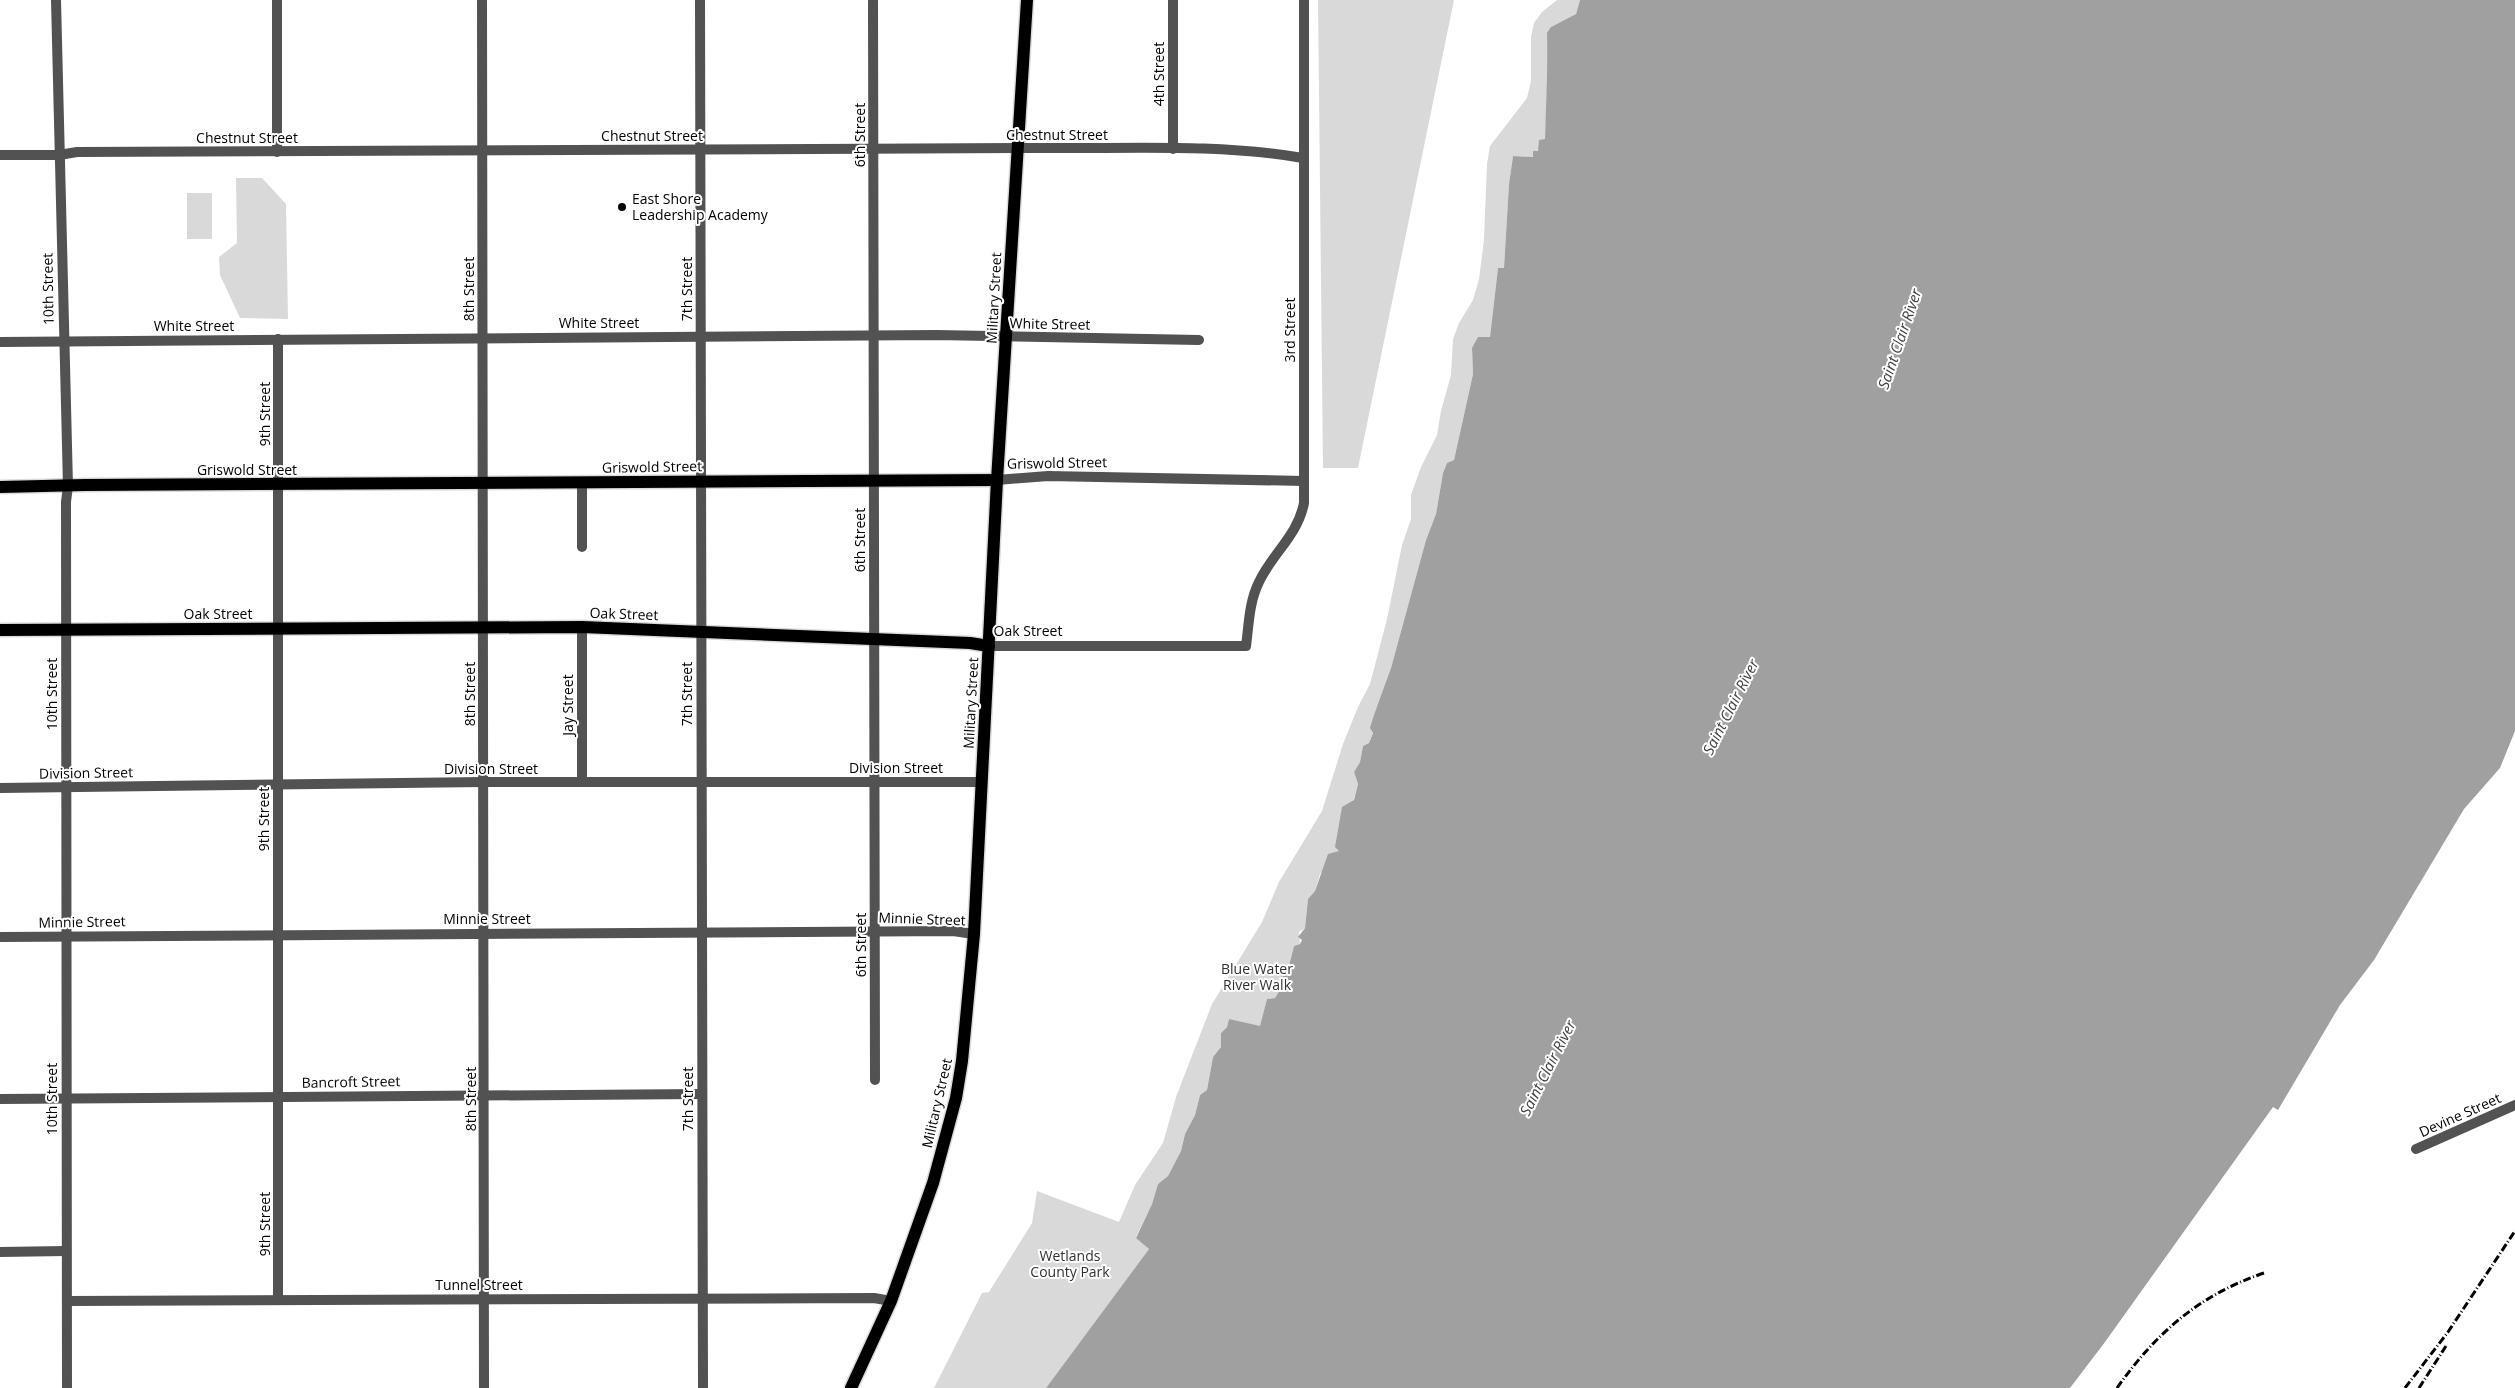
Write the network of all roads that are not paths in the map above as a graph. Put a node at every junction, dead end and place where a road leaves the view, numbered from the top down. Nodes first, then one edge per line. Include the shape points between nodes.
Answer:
1 (56, 0) edge
2 (277, 0) edge
3 (482, 0) edge
4 (700, 0) edge
5 (873, 0) edge
6 (1027, 0) edge
7 (1173, 0) edge
8 (1304, 0) edge
9 (1017, 148) junction
10 (874, 149) junction
11 (1173, 149) junction
12 (483, 150) junction
13 (701, 150) junction
14 (277, 152) junction
15 (0, 155) edge
16 (59, 155) junction
17 (1304, 158) junction
18 (701, 336) junction
19 (874, 336) junction
20 (1007, 336) junction
21 (483, 338) junction
22 (278, 339) junction
23 (1199, 340) dead end
24 (0, 342) edge
25 (63, 342) junction
26 (997, 480) junction
27 (701, 481) junction
28 (1304, 481) junction
29 (484, 482) junction
30 (874, 482) junction
31 (582, 483) junction
32 (279, 485) junction
33 (68, 486) junction
34 (0, 487) edge
35 (582, 548) dead end
36 (484, 627) junction
37 (582, 627) junction
38 (278, 628) junction
39 (0, 630) edge
40 (66, 630) junction
41 (701, 631) junction
42 (874, 639) junction
43 (989, 646) junction
44 (1246, 646) joint
45 (875, 781) junction
46 (484, 782) junction
47 (582, 782) junction
48 (702, 782) junction
49 (982, 782) junction
50 (278, 784) junction
51 (65, 786) junction
52 (0, 788) edge
53 (875, 931) junction
54 (484, 932) junction
55 (702, 932) junction
56 (279, 934) junction
57 (974, 934) junction
58 (65, 935) junction
59 (0, 937) edge
60 (875, 1080) dead end
61 (702, 1094) junction
62 (485, 1095) junction
63 (280, 1097) junction
64 (66, 1098) junction
65 (0, 1099) edge
66 (2515, 1105) edge
67 (2416, 1149) dead end
68 (0, 1252) edge
69 (66, 1252) junction
70 (703, 1298) junction
71 (278, 1299) junction
72 (485, 1299) junction
73 (67, 1301) junction
74 (891, 1301) junction
75 (67, 1388) edge
76 (484, 1388) edge
77 (703, 1388) edge
78 (851, 1388) edge

1 - 16 street, 10th Street
2 - 14 street
3 - 12 street, 8th Street
4 - 13 street, 7th Street
5 - 10 street, 6th Street
6 - 9 main road, Military Street
7 - 11 street, 4th Street
8 - 17 street, 3rd Street
9 - 10 street, Chestnut Street
9 - 11 street, Chestnut Street
9 - 20 main road, Military Street
10 - 13 street, Chestnut Street
10 - 19 street, 6th Street
11 - 17 street, Chestnut Street via 1271,152
12 - 13 street, Chestnut Street
12 - 14 street, Chestnut Street
12 - 21 street, 8th Street
13 - 18 street, 7th Street
14 - 16 street, Chestnut Street via 78,152
15 - 16 street, Chestnut Street
16 - 25 street, 10th Street
17 - 28 street, 3rd Street
18 - 19 street, White Street
18 - 21 street, White Street
18 - 27 street, 7th Street
19 - 20 street, White Street
19 - 30 street, 6th Street
20 - 23 street, White Street
20 - 26 main road, Military Street
21 - 22 street, White Street
21 - 29 street, 8th Street
22 - 25 street, White Street
22 - 32 street, 9th Street
24 - 25 street, White Street
25 - 33 street, 10th Street
26 - 28 street, Griswold Street via 1048,476
26 - 30 main road, Griswold Street
26 - 43 main road, Military Street
27 - 30 main road, Griswold Street
27 - 31 main road, Griswold Street
27 - 41 street, 7th Street
28 - 44 street, 3rd Street via 1301,518 1253,596
29 - 31 main road, Griswold Street
29 - 32 main road, Griswold Street
29 - 36 street, 8th Street
30 - 42 street, 6th Street
31 - 35 street
32 - 33 main road, Griswold Street
32 - 38 street, 9th Street
33 - 34 main road, Griswold Street
33 - 40 street, 10th Street
36 - 37 main road, Oak Street
36 - 38 main road, Oak Street
36 - 46 street, 8th Street
37 - 41 main road, Oak Street
37 - 47 street, Jay Street
38 - 40 main road, Oak Street
38 - 50 street, 9th Street
39 - 40 main road, Oak Street
40 - 51 street, 10th Street
41 - 42 main road, Oak Street
41 - 48 street, 7th Street
42 - 43 main road, Oak Street
42 - 45 street, 6th Street
43 - 44 street, Oak Street
43 - 49 main road, Military Street
45 - 48 street, Division Street
45 - 49 street, Division Street
45 - 53 street, 6th Street
46 - 47 street, Division Street
46 - 50 street, Division Street
46 - 54 street, 8th Street
47 - 48 street, Division Street
48 - 55 street, 7th Street
49 - 57 main road, Military Street
50 - 51 street, Division Street
50 - 56 street, 9th Street
51 - 52 street, Division Street
51 - 58 street, 10th Street
53 - 55 street, Minnie Street
53 - 57 street, Minnie Street via 953,930
53 - 60 street, 6th Street
54 - 55 street, Minnie Street
54 - 56 street, Minnie Street
54 - 62 street, 8th Street
55 - 61 street, 7th Street
56 - 58 street, Minnie Street
56 - 63 street, 9th Street
57 - 74 main road, Military Street via 956,1098 933,1183
58 - 59 street, Minnie Street
58 - 64 street, 10th Street
61 - 62 street, Bancroft Street
61 - 70 street, 7th Street
62 - 63 street, Bancroft Street
62 - 72 street, 8th Street
63 - 64 street, Bancroft Street
63 - 71 street, 9th Street
64 - 65 street, Bancroft Street
64 - 69 street, 10th Street
66 - 67 street, Devine Street
68 - 69 street
69 - 73 street, 10th Street
70 - 72 street, Tunnel Street
70 - 74 street, Tunnel Street via 874,1298
70 - 77 street, 7th Street
71 - 72 street, Tunnel Street
71 - 73 street, Tunnel Street
72 - 76 street, 8th Street
73 - 75 street, 10th Street
74 - 78 main road, Military Street

